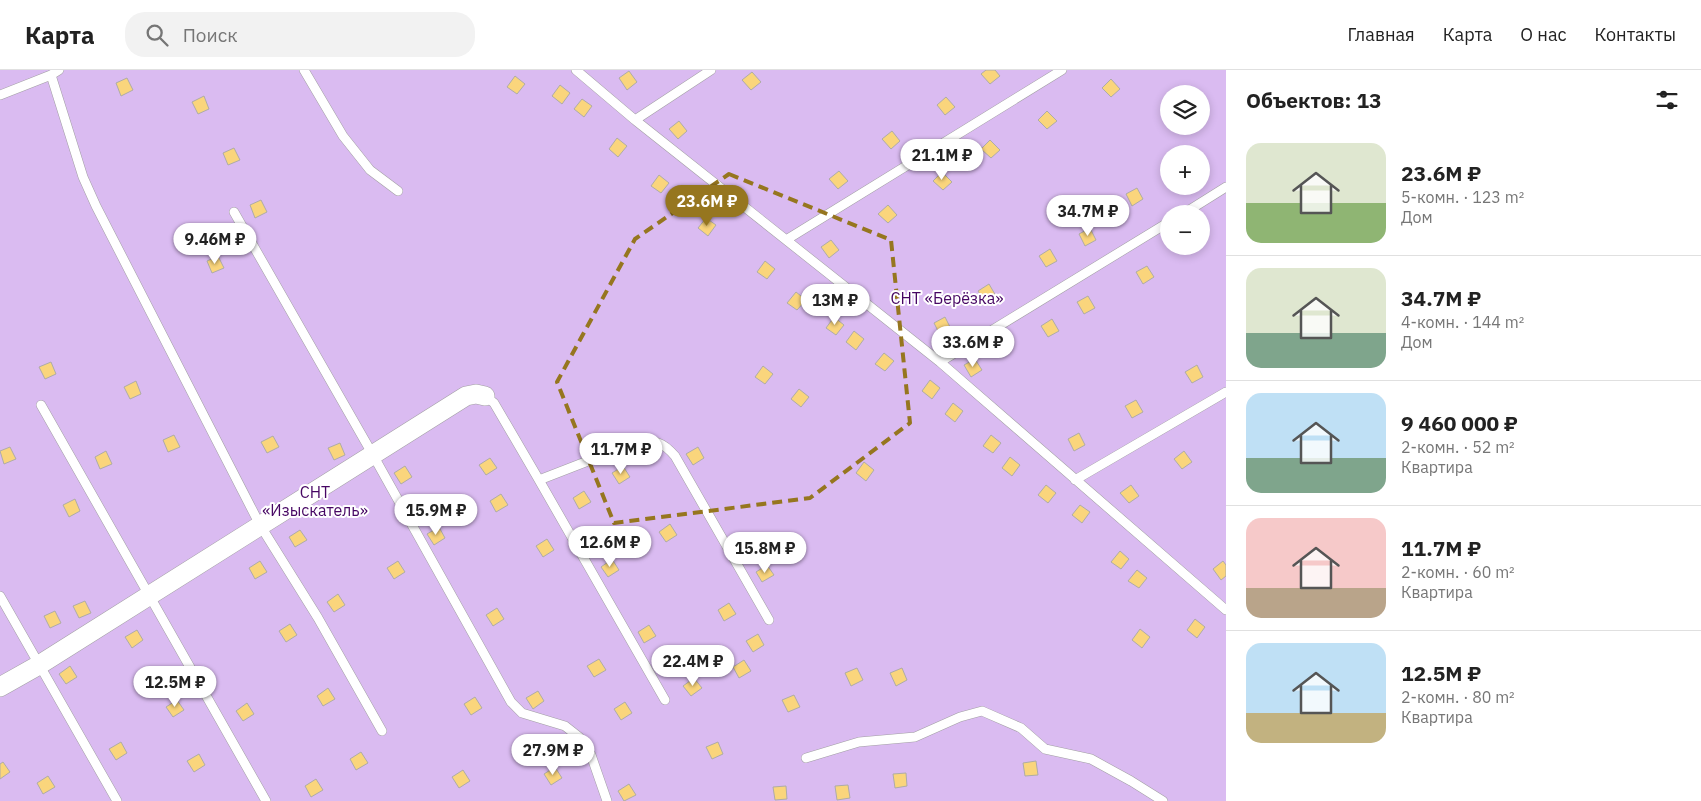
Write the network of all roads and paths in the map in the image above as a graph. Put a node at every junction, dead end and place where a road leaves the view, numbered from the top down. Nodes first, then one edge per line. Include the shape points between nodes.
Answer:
1 (304, 70) edge
2 (576, 70) edge
3 (711, 70) edge
4 (1062, 70) edge
5 (55, 72) edge
6 (0, 95) edge
7 (635, 120) junction
8 (1226, 187) edge
9 (398, 191) dead end
10 (1197, 205) edge
11 (234, 212) dead end
12 (1160, 228) edge
13 (786, 240) junction
14 (940, 362) junction
15 (1226, 392) edge
16 (485, 396) joint
17 (41, 405) dead end
18 (373, 455) junction
19 (539, 480) junction
20 (1075, 480) junction
21 (260, 525) junction
22 (150, 595) junction
23 (0, 596) edge
24 (1226, 610) edge
25 (769, 620) dead end
26 (39, 665) junction
27 (0, 687) edge
28 (665, 700) dead end
29 (382, 731) dead end
30 (806, 758) dead end
31 (117, 801) edge
32 (266, 801) edge
33 (607, 801) edge
34 (1163, 801) edge

1 - 9 lane via 343,136 370,170
2 - 7 lane
3 - 7 lane
4 - 13 lane
5 - 6 lane
5 - 21 lane via 83,177 96,206
7 - 13 lane
8 - 10 lane
11 - 18 lane
12 - 14 lane
13 - 14 lane
14 - 20 lane
15 - 20 lane
16 - 18 street via 466,396
16 - 19 lane via 494,404
17 - 22 lane
18 - 21 street
18 - 33 lane via 510,702 522,713 565,726 579,737 591,755
19 - 25 lane via 637,442 654,441 666,445 676,456
19 - 28 lane
20 - 24 lane
21 - 22 street
21 - 29 lane via 318,618
22 - 26 street
22 - 32 lane
23 - 26 lane
26 - 27 street
26 - 31 lane
30 - 34 lane via 859,742 915,737 982,711 1021,728 1045,749 1091,758

